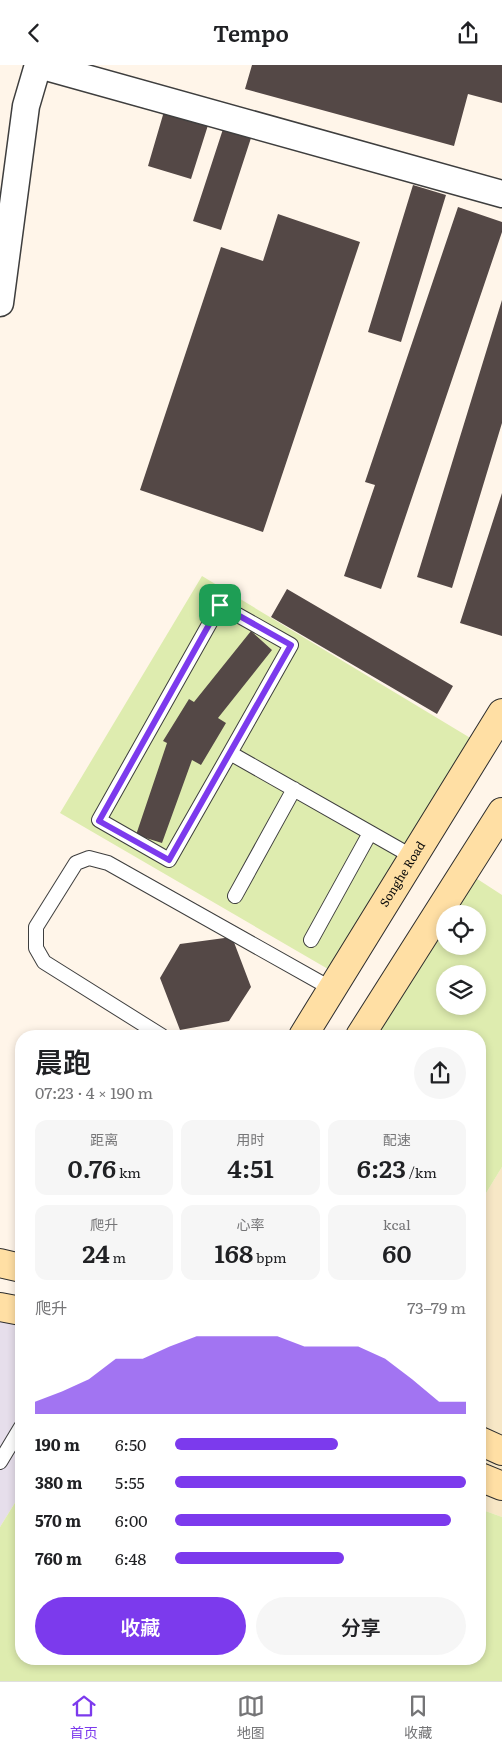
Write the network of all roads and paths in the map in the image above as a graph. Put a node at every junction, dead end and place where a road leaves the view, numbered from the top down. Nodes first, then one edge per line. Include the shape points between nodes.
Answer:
1 (38, 65) edge
2 (502, 194) edge
3 (0, 303) edge
4 (502, 713) edge
5 (230, 753) junction
6 (294, 789) junction
7 (502, 812) edge
8 (370, 833) junction
9 (413, 857) junction
10 (235, 897) dead end
11 (311, 940) dead end
12 (332, 989) junction
13 (152, 1030) edge
14 (307, 1030) edge
15 (364, 1030) edge
16 (0, 1307) edge
17 (15, 1310) edge
18 (15, 1437) edge
19 (486, 1444) edge
20 (502, 1451) edge
21 (0, 1462) edge
22 (486, 1479) edge
23 (502, 1486) edge

1 - 2 street
1 - 3 street via 26,107
4 - 9 main road, Songhe Road
5 - 5 lane via 169,860 99,821 220,605 291,645
5 - 6 lane
6 - 8 lane
6 - 10 lane
7 - 15 main road
8 - 9 lane
8 - 11 lane
9 - 12 main road, Songhe Road
12 - 13 lane via 108,863 89,858 76,863 36,927 36,948 44,962
12 - 14 main road, Songhe Road
16 - 17 main road
18 - 21 lane
19 - 20 main road
22 - 23 main road

